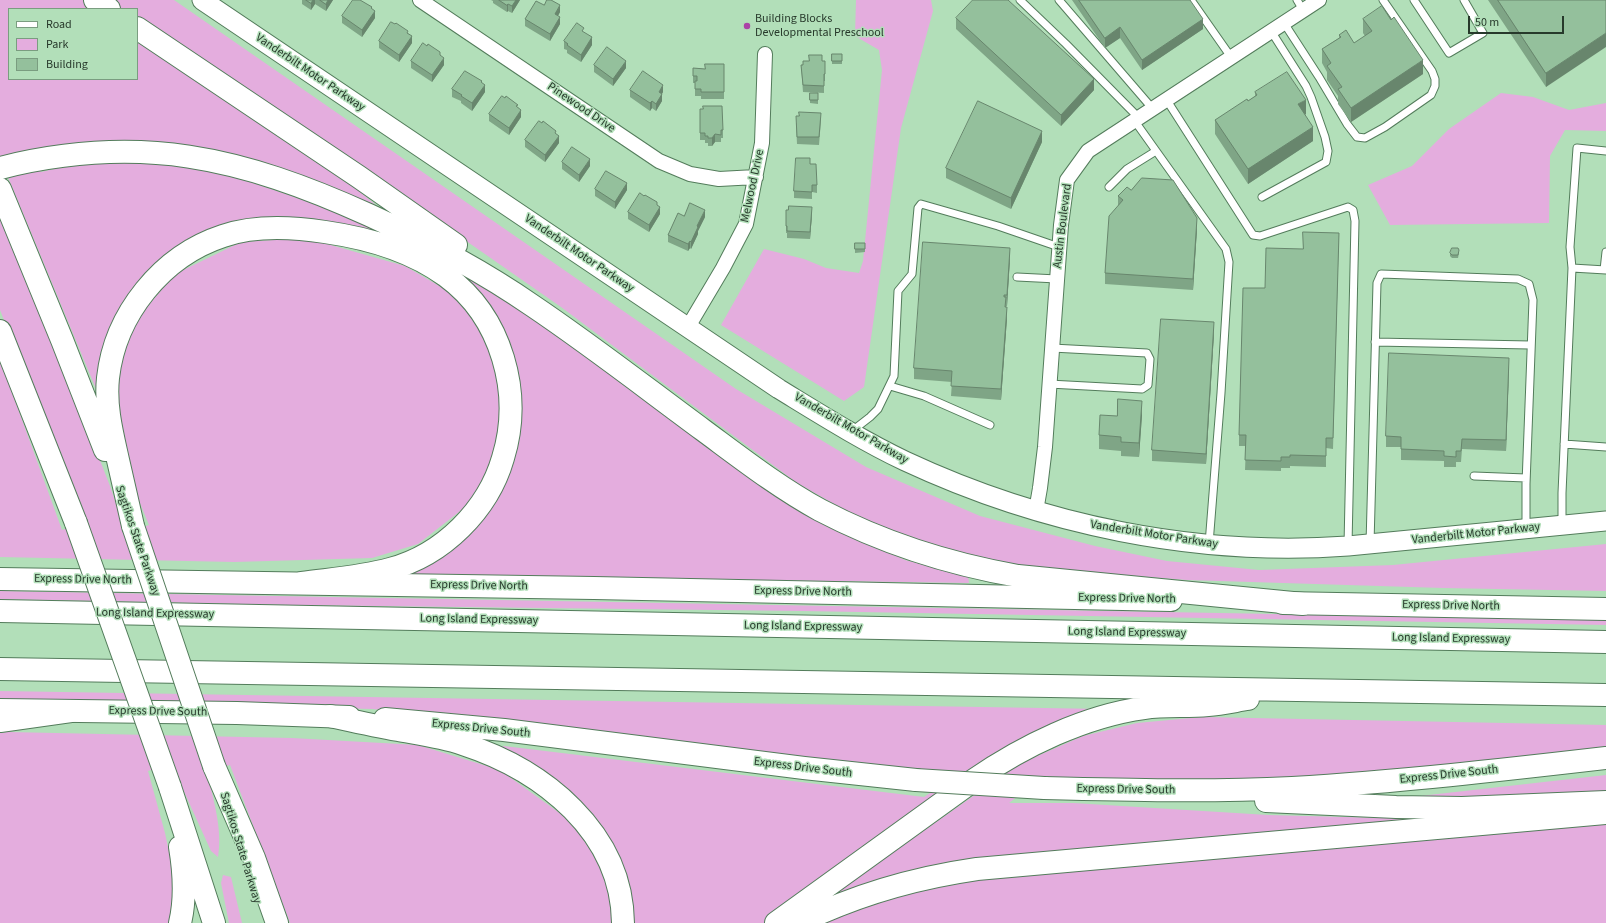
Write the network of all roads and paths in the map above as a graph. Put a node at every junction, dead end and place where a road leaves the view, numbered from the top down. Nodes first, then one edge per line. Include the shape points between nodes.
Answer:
1 (95, 0) edge
2 (202, 0) edge
3 (420, 0) edge
4 (1020, 0) edge
5 (1059, 0) edge
6 (1191, 0) edge
7 (1319, 0) edge
8 (1383, 0) edge
9 (1414, 0) edge
10 (1464, 0) edge
11 (1300, 5) edge
12 (107, 8) edge
13 (1284, 23) junction
14 (138, 29) edge
15 (1271, 31) junction
16 (765, 54) dead end
17 (1231, 57) junction
18 (1166, 99) junction
19 (1152, 108) junction
20 (1136, 119) junction
21 (1606, 151) edge
22 (1156, 152) junction
23 (0, 168) edge
24 (756, 177) junction
25 (1109, 187) dead end
26 (0, 189) edge
27 (1262, 197) dead end
28 (1059, 247) junction
29 (1606, 252) edge
30 (1572, 268) junction
31 (1605, 270) edge
32 (1018, 276) dead end
33 (1057, 279) junction
34 (532, 305) junction
35 (688, 327) junction
36 (0, 331) edge
37 (1375, 342) junction
38 (1530, 345) junction
39 (1052, 348) junction
40 (1050, 384) junction
41 (890, 386) junction
42 (990, 425) dead end
43 (850, 432) junction
44 (1564, 444) junction
45 (1606, 447) edge
46 (1474, 476) dead end
47 (1526, 478) junction
48 (1036, 511) junction
49 (1606, 521) edge
50 (1562, 525) junction
51 (133, 526) junction
52 (1526, 529) junction
53 (1209, 544) junction
54 (1370, 544) junction
55 (1348, 546) junction
56 (0, 579) edge
57 (302, 584) junction
58 (1303, 604) junction
59 (1606, 609) edge
60 (0, 611) edge
61 (1606, 642) edge
62 (0, 669) edge
63 (1308, 690) junction
64 (1606, 695) edge
65 (0, 710) edge
66 (71, 711) junction
67 (330, 716) junction
68 (0, 721) edge
69 (1606, 758) edge
70 (214, 766) junction
71 (170, 787) junction
72 (1149, 790) junction
73 (1606, 802) edge
74 (1606, 813) edge
75 (180, 923) edge
76 (214, 923) edge
77 (262, 923) edge
78 (277, 923) edge
79 (623, 923) edge
80 (776, 923) edge
81 (799, 923) edge

1 - 12 highway
2 - 35 main road, Vanderbilt Motor Parkway
3 - 24 street, Pinewood Drive via 659,161 690,174 719,179
4 - 20 lane via 1066,44
5 - 19 lane
6 - 17 lane
7 - 11 street, Austin Boulevard
8 - 13 lane via 1432,71 1435,86 1431,95 1365,138 1357,136 1347,124
9 - 10 lane via 1448,53 1484,33
11 - 13 street, Austin Boulevard
13 - 15 street, Austin Boulevard
14 - 34 highway via 404,209 461,249
15 - 17 street, Austin Boulevard
15 - 27 lane via 1306,86 1328,152 1326,162
16 - 24 street, Melwood Drive via 762,143
17 - 18 street, Austin Boulevard
18 - 19 street, Austin Boulevard
18 - 55 lane via 1253,235 1260,236 1348,207 1353,210 1355,221
19 - 20 street, Austin Boulevard
20 - 22 lane
20 - 28 street, Austin Boulevard via 1088,151 1068,180
21 - 30 lane via 1577,148 1570,247
22 - 25 lane via 1127,169
22 - 53 lane via 1226,249 1229,262
23 - 34 highway via 96,152 144,152 205,158 257,171 323,195 388,224 471,267
24 - 35 street, Melwood Drive via 746,224
26 - 51 highway, Sagtikos State Parkway via 84,396
28 - 33 street, Austin Boulevard
28 - 41 lane via 921,204 918,208 912,274 898,291 894,376
29 - 31 lane
30 - 31 lane
30 - 44 lane
32 - 33 lane
33 - 39 street, Austin Boulevard
34 - 58 highway via 775,483 818,508 886,540 958,564 1018,576
35 - 43 main road, Vanderbilt Motor Parkway
36 - 71 highway, bridge via 76,523
37 - 38 lane
37 - 38 lane via 1377,283 1382,274 1518,279 1529,284 1532,300
37 - 54 lane
38 - 47 lane
39 - 40 street, Austin Boulevard
39 - 40 lane via 1147,354 1150,359 1148,385 1142,389
40 - 48 street, Austin Boulevard
41 - 42 lane via 924,396
41 - 43 lane via 878,409
43 - 48 main road, Vanderbilt Motor Parkway via 940,477
44 - 45 lane
44 - 50 lane
46 - 47 lane
47 - 52 lane
48 - 53 main road, Vanderbilt Motor Parkway via 1118,531
49 - 50 main road, Vanderbilt Motor Parkway
50 - 52 main road, Vanderbilt Motor Parkway
51 - 57 highway via 111,431 107,392 119,336 128,316 145,290 183,256 209,242 235,233 265,228 300,229 336,233 374,242 412,257 446,276 460,288 484,317 508,373 511,417 507,446 495,480 483,500 466,522 440,545 392,569
51 - 70 highway, Sagtikos State Parkway, bridge
52 - 54 main road, Vanderbilt Motor Parkway
53 - 55 main road, Vanderbilt Motor Parkway via 1281,549
54 - 55 main road, Vanderbilt Motor Parkway
56 - 57 highway, Express Drive North
57 - 58 highway, Express Drive North via 870,593
58 - 59 highway, Express Drive North
60 - 61 highway, Long Island Expressway
62 - 63 highway
63 - 64 highway
63 - 80 highway via 1207,705 1144,708 1084,724 1045,739 990,768
65 - 66 highway, Express Drive South
66 - 67 highway, Express Drive South
66 - 68 highway
67 - 72 highway, Express Drive South, bridge via 477,727 916,780 1044,788
67 - 79 highway via 462,743 504,760 541,782 575,810 600,842 616,879
69 - 72 highway, Express Drive South via 1346,784 1248,789
70 - 77 highway, Sagtikos State Parkway
70 - 78 highway via 254,858
71 - 75 highway via 183,870
71 - 76 highway
72 - 73 highway via 1231,800 1403,807 1493,807
74 - 81 highway via 984,868 922,879 889,888 832,908

